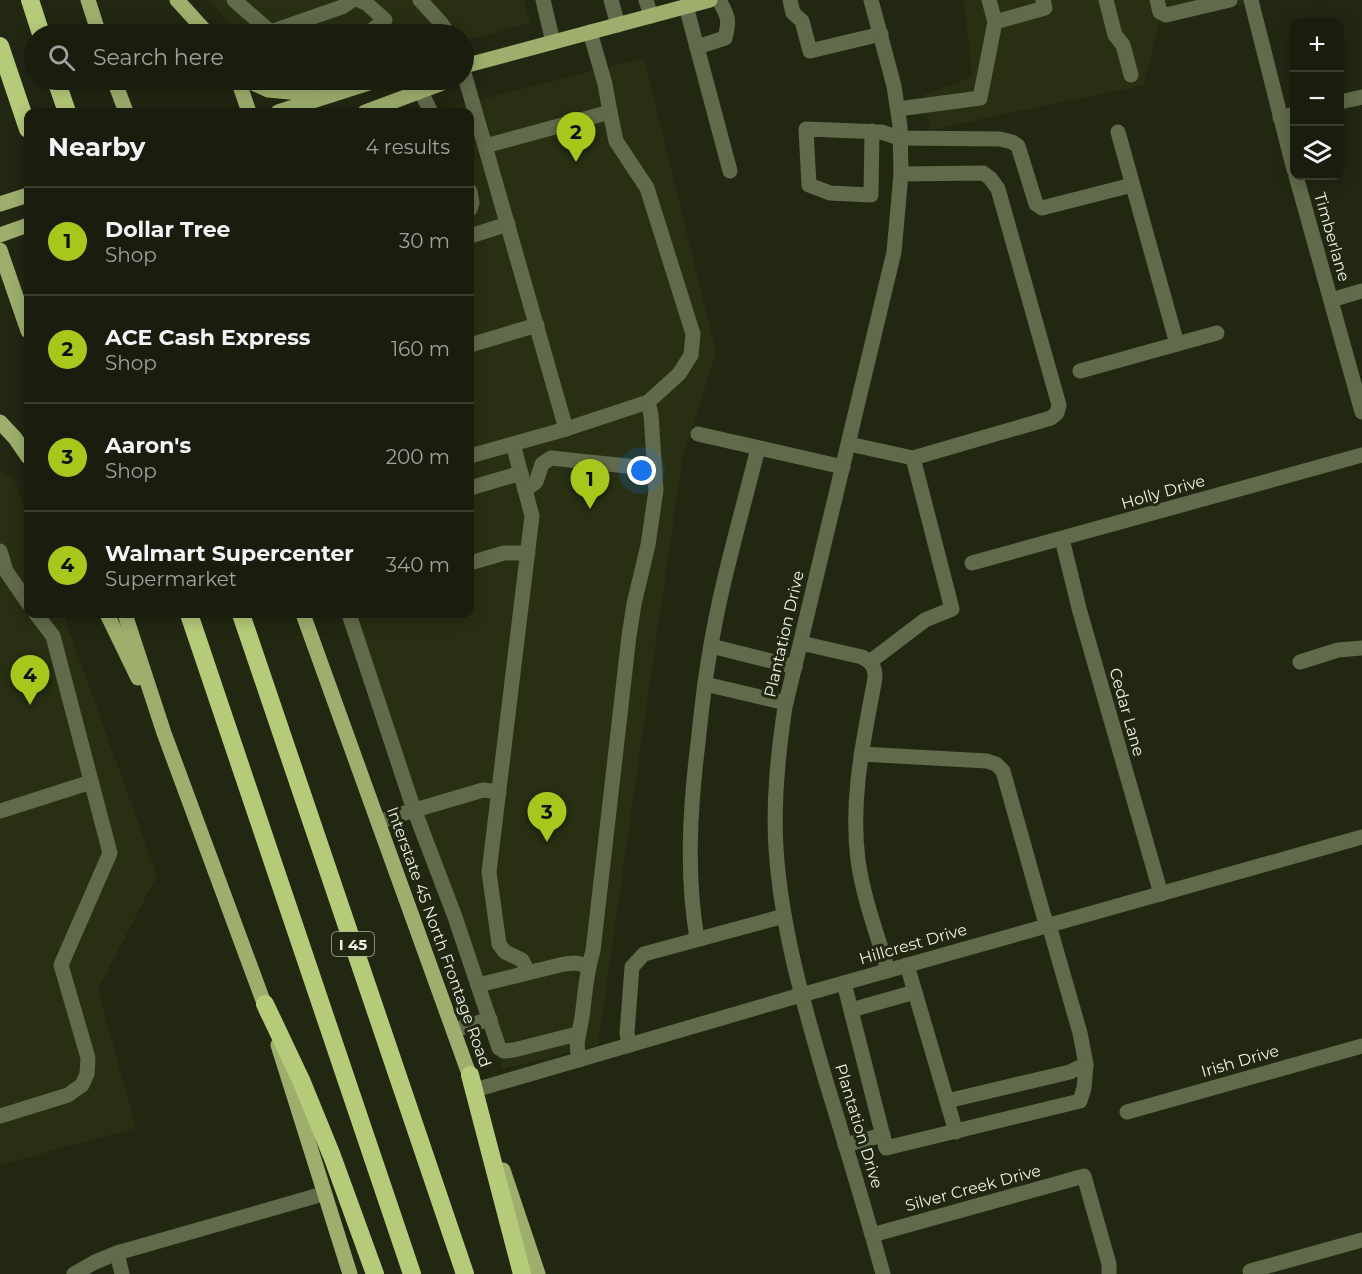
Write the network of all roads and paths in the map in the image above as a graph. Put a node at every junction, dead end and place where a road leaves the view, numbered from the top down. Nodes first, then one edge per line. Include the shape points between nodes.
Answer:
1 (30, 0) edge
2 (87, 0) edge
3 (177, 0) edge
4 (234, 0) edge
5 (352, 0) edge
6 (359, 0) edge
7 (543, 0) edge
8 (611, 0) edge
9 (646, 0) edge
10 (710, 0) edge
11 (719, 0) edge
12 (790, 0) edge
13 (871, 0) edge
14 (989, 0) edge
15 (1043, 0) edge
16 (1106, 0) edge
17 (1157, 0) edge
18 (1230, 0) edge
19 (1251, 0) edge
20 (426, 2) edge
21 (251, 6) edge
22 (686, 6) junction
23 (651, 16) junction
24 (995, 22) junction
25 (38, 24) edge
26 (95, 24) edge
27 (198, 24) edge
28 (265, 24) edge
29 (296, 24) edge
30 (380, 24) edge
31 (441, 24) edge
32 (618, 25) junction
33 (590, 32) junction
34 (881, 34) junction
35 (553, 42) junction
36 (0, 46) edge
37 (697, 47) junction
38 (474, 63) edge
39 (1131, 75) dead end
40 (60, 90) edge
41 (118, 90) edge
42 (241, 90) edge
43 (334, 90) edge
44 (420, 90) joint
45 (469, 90) edge
46 (1362, 97) edge
47 (1344, 101) edge
48 (66, 108) edge
49 (124, 108) edge
50 (248, 108) edge
51 (288, 108) edge
52 (375, 108) edge
53 (429, 108) edge
54 (897, 109) junction
55 (610, 112) junction
56 (1287, 116) edge
57 (24, 117) edge
58 (872, 131) junction
59 (1118, 132) dead end
60 (900, 138) junction
61 (1290, 139) edge
62 (485, 146) junction
63 (730, 171) dead end
64 (901, 174) junction
65 (1297, 180) edge
66 (1132, 185) junction
67 (24, 196) edge
68 (0, 204) edge
69 (508, 224) junction
70 (24, 226) edge
71 (0, 235) edge
72 (474, 235) edge
73 (0, 250) edge
74 (1362, 291) edge
75 (1331, 300) junction
76 (24, 319) edge
77 (537, 325) junction
78 (1217, 333) dead end
79 (474, 344) edge
80 (1177, 344) junction
81 (1080, 370) dead end
82 (648, 402) junction
83 (1362, 412) edge
84 (0, 422) edge
85 (566, 429) junction
86 (698, 434) dead end
87 (513, 444) junction
88 (849, 444) junction
89 (758, 448) junction
90 (24, 451) edge
91 (474, 455) edge
92 (1362, 455) edge
93 (914, 458) junction
94 (843, 467) junction
95 (655, 469) junction
96 (521, 473) junction
97 (474, 487) edge
98 (525, 490) junction
99 (1062, 539) junction
100 (0, 551) edge
101 (528, 553) junction
102 (474, 562) edge
103 (972, 563) dead end
104 (24, 597) edge
105 (39, 618) edge
106 (109, 618) edge
107 (126, 618) edge
108 (190, 618) edge
109 (242, 618) edge
110 (304, 618) edge
111 (350, 618) edge
112 (801, 643) junction
113 (711, 646) junction
114 (1362, 648) edge
115 (871, 662) junction
116 (1300, 662) dead end
117 (795, 667) junction
118 (705, 684) junction
119 (786, 703) junction
120 (164, 733) junction
121 (861, 754) junction
122 (91, 782) junction
123 (499, 792) junction
124 (414, 810) junction
125 (0, 811) edge
126 (379, 822) junction
127 (1362, 837) edge
128 (1161, 894) junction
129 (784, 916) junction
130 (1049, 925) junction
131 (697, 939) junction
132 (907, 965) junction
133 (588, 966) junction
134 (888, 970) junction
135 (528, 972) junction
136 (844, 983) junction
137 (478, 985) junction
138 (915, 992) junction
139 (801, 994) junction
140 (265, 1004) junction
141 (851, 1010) junction
142 (490, 1019) junction
143 (454, 1030) junction
144 (578, 1034) junction
145 (628, 1045) junction
146 (1362, 1046) edge
147 (579, 1060) junction
148 (1086, 1064) junction
149 (473, 1083) junction
150 (946, 1101) junction
151 (1127, 1112) dead end
152 (0, 1116) edge
153 (956, 1132) junction
154 (883, 1135) junction
155 (845, 1145) junction
156 (323, 1194) junction
157 (872, 1235) junction
158 (1362, 1240) edge
159 (117, 1253) junction
160 (1251, 1272) edge
161 (74, 1274) edge
162 (122, 1274) edge
163 (350, 1274) edge
164 (375, 1274) edge
165 (412, 1274) edge
166 (465, 1274) edge
167 (522, 1274) edge
168 (538, 1274) edge
169 (883, 1274) edge
170 (1109, 1274) edge

1 - 25 highway
2 - 26 main road
3 - 27 main road
4 - 21 street
5 - 29 street
6 - 30 street via 385,20
7 - 35 street
8 - 32 street
9 - 23 street
10 - 22 main road
11 - 37 street via 729,24 725,38
12 - 34 street via 793,13 802,21 810,51
13 - 34 street, Plantation Drive
14 - 24 street
15 - 24 street via 1045,8
16 - 39 street
17 - 18 street via 1160,12 1166,15
19 - 56 street
20 - 31 street
21 - 28 street
22 - 23 main road
22 - 37 street
23 - 32 main road
24 - 54 street via 980,98
32 - 33 main road
33 - 35 main road
33 - 55 street
34 - 54 street, Plantation Drive
35 - 38 main road
36 - 57 highway
37 - 63 street
40 - 48 highway
41 - 49 main road
42 - 50 main road
43 - 51 main road
44 - 52 main road
44 - 53 street
45 - 62 street
46 - 47 street
54 - 60 street, Plantation Drive
55 - 62 street
55 - 82 street via 616,141 647,188 693,334 691,355 678,374
56 - 61 street
58 - 58 street via 806,129 809,185 830,193 871,195
58 - 60 street
59 - 66 street
60 - 64 street, Plantation Drive
60 - 66 street via 1012,142 1018,146 1036,204 1042,208
62 - 69 street
64 - 88 street, Plantation Drive via 894,252
64 - 93 street via 983,172 994,183 1059,405 1051,418
65 - 75 street, Timberlane
66 - 80 street
67 - 68 main road
69 - 72 street
69 - 77 street
70 - 71 main road
73 - 76 main road
74 - 75 street
75 - 83 street, Timberlane
77 - 79 street
77 - 85 street
78 - 80 street
80 - 81 street
82 - 85 street
82 - 95 street
84 - 90 main road
85 - 87 street
86 - 89 street
87 - 91 street
87 - 96 street
88 - 93 street
88 - 94 street, Plantation Drive
89 - 94 street
89 - 113 street
92 - 99 street, Holly Drive
93 - 115 street via 952,609 925,620
94 - 112 street, Plantation Drive
95 - 98 street via 551,458 542,464 536,482
95 - 133 street via 656,490 629,636 593,951
96 - 97 street
96 - 98 street
98 - 101 street via 532,516
99 - 103 street, Holly Drive
99 - 128 street, Cedar Lane
100 - 104 street via 6,571
101 - 102 street via 504,553
101 - 123 street
105 - 122 street via 53,636
106 - 120 main road
107 - 120 main road
108 - 165 highway
109 - 166 highway, I 45
110 - 126 main road, Interstate 45 North Frontage Road
111 - 124 street
112 - 115 street
112 - 117 street, Plantation Drive
113 - 117 street
113 - 118 street
114 - 116 street via 1338,650
115 - 121 street via 876,678
117 - 119 street, Plantation Drive
118 - 119 street
118 - 131 street via 691,795 689,849
119 - 129 street, Plantation Drive via 776,802 776,847
120 - 140 main road
121 - 130 street via 996,764 1003,771
121 - 134 street via 855,826 858,859
122 - 125 street
122 - 152 street via 110,853 61,965 88,1058 87,1074 82,1085 68,1095
123 - 124 street via 483,790
123 - 135 street via 489,872 499,944 505,952 522,960
124 - 126 street
124 - 137 street
126 - 143 main road, Interstate 45 North Frontage Road
127 - 128 street, Hillcrest Drive
128 - 130 street, Hillcrest Drive
129 - 131 street
129 - 139 street, Plantation Drive
130 - 132 street, Hillcrest Drive
130 - 148 street
131 - 145 street via 644,954 632,967
132 - 134 street, Hillcrest Drive
132 - 138 street
133 - 135 street via 564,964
133 - 144 street
134 - 136 street, Hillcrest Drive
135 - 137 street
136 - 139 street, Hillcrest Drive
136 - 141 street
137 - 142 street
138 - 141 street
138 - 150 street
139 - 145 street, Hillcrest Drive
139 - 155 street, Plantation Drive
140 - 156 main road
140 - 164 highway via 306,1090
141 - 154 street
142 - 143 street
142 - 144 street via 504,1051
143 - 149 main road, Interstate 45 North Frontage Road
144 - 147 street
145 - 147 street, Hillcrest Drive
146 - 151 street, Irish Drive
147 - 149 street, Hillcrest Drive
148 - 150 street via 1070,1072
148 - 153 street via 1080,1101
149 - 167 highway
149 - 168 main road, Interstate 45 North Frontage Road
150 - 153 street
153 - 154 street via 886,1148
154 - 155 street
155 - 157 street, Plantation Drive
156 - 159 street
156 - 163 main road
157 - 169 street, Plantation Drive
157 - 170 street, Silver Creek Drive via 1084,1176
158 - 160 street
159 - 161 street
159 - 162 street

